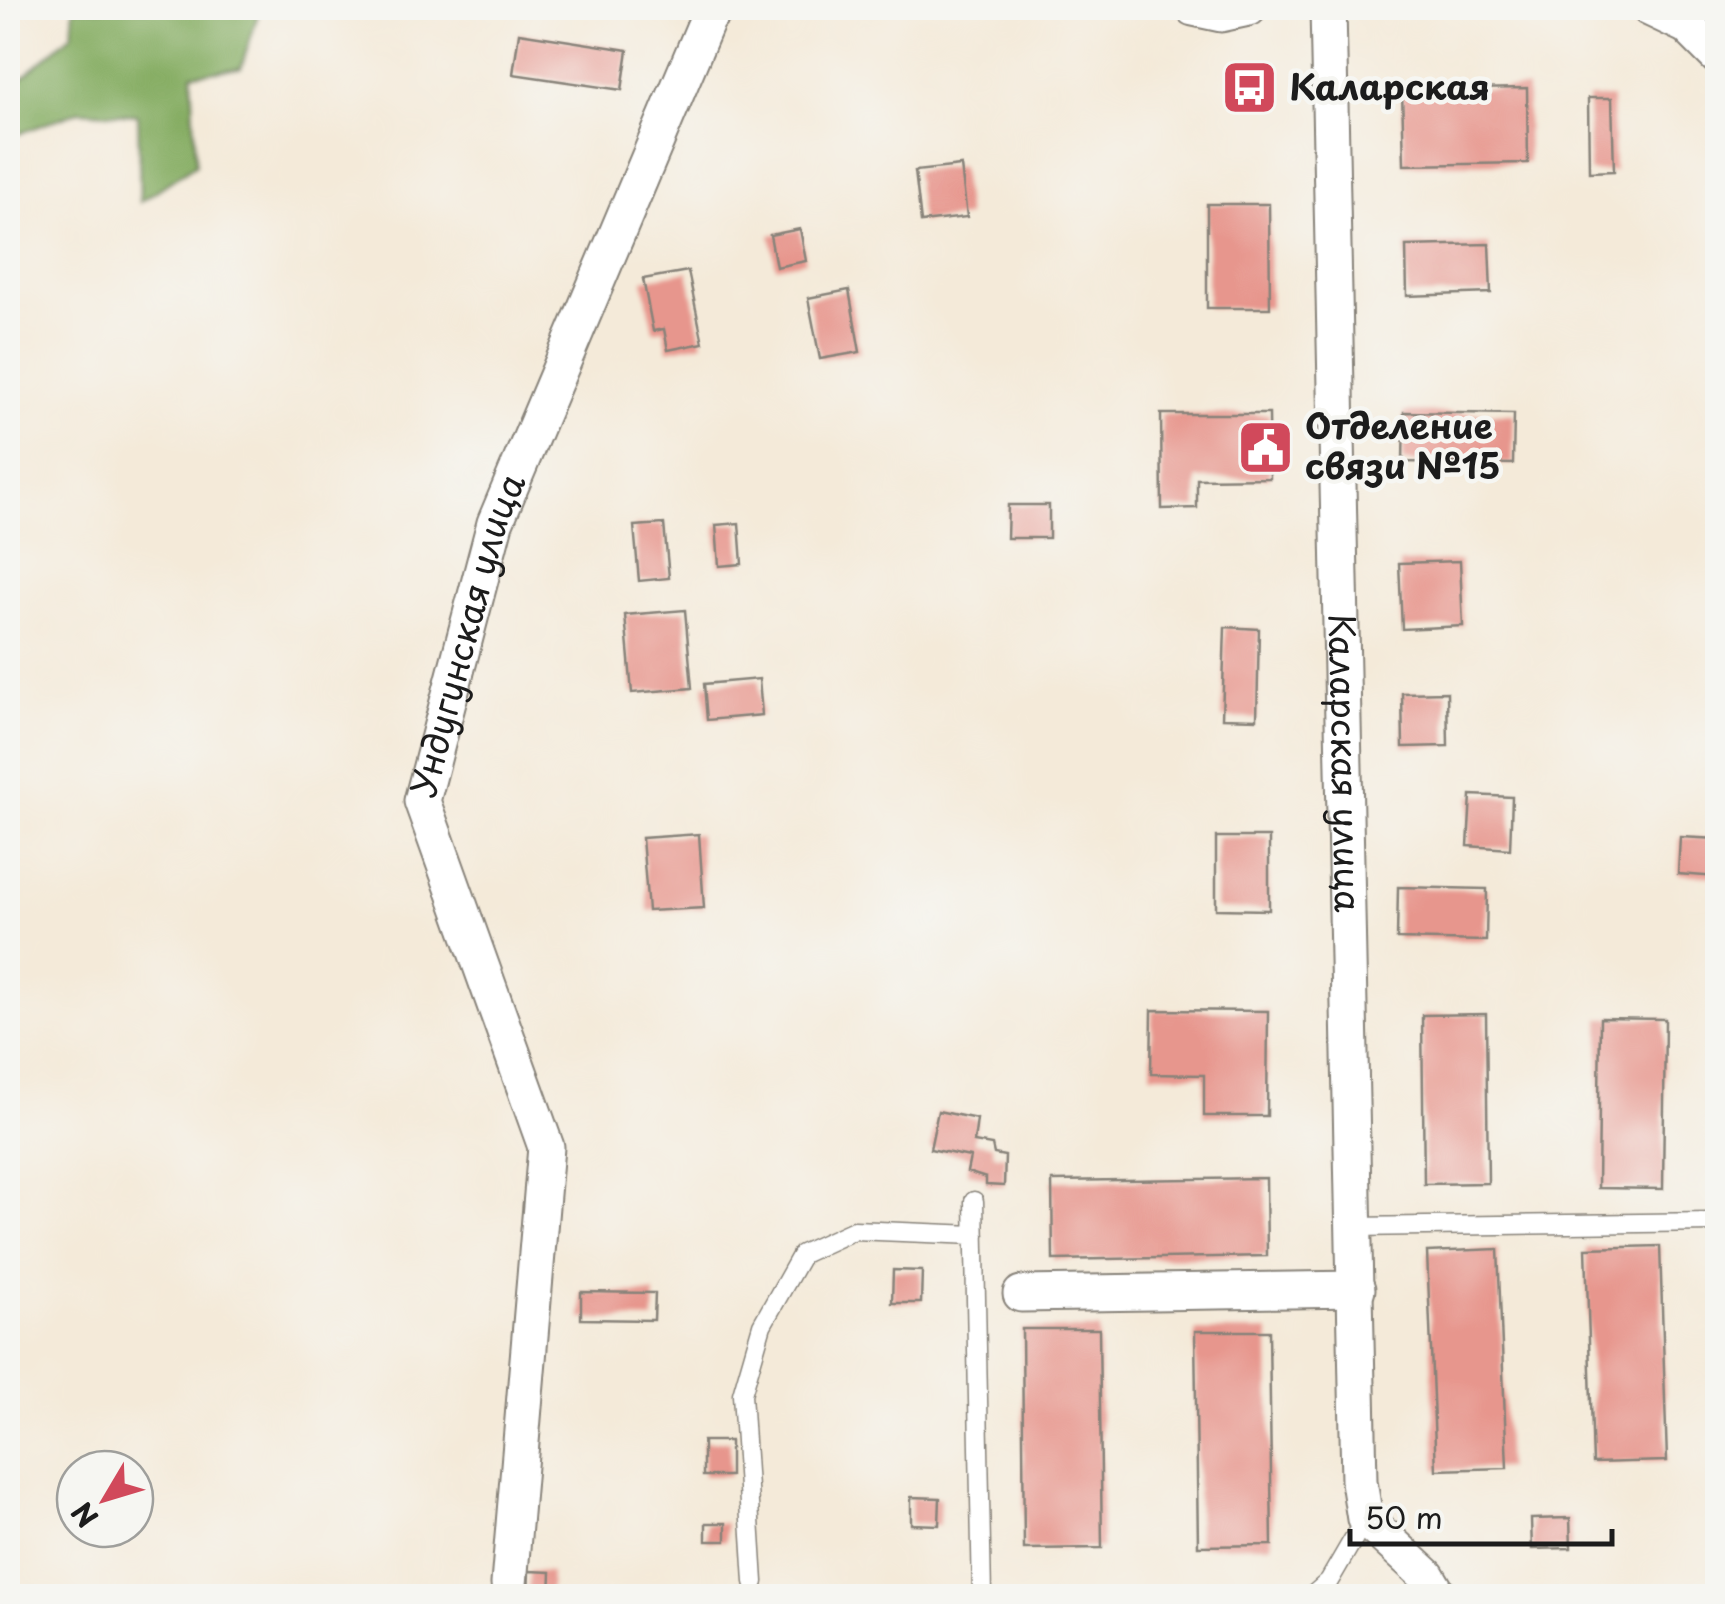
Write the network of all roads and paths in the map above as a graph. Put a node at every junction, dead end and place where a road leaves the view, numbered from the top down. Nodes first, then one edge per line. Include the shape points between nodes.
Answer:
1 (717, 8) edge
2 (1194, 8) edge
3 (1248, 8) edge
4 (1328, 8) edge
5 (1649, 8) edge
6 (1718, 57) edge
7 (974, 1201) dead end
8 (1713, 1222) dead end
9 (1352, 1227) junction
10 (975, 1235) junction
11 (1358, 1290) junction
12 (1022, 1294) dead end
13 (1365, 1519) junction
14 (754, 1582) dead end
15 (509, 1584) dead end
16 (982, 1596) edge
17 (1312, 1596) edge
18 (1438, 1596) edge

1 - 15 street, Ундугунская улица via 495,523 422,801 546,1147
2 - 3 street via 1221,14
4 - 9 street, Каларская улица
5 - 6 street via 1688,26
7 - 10 lane
8 - 9 lane
9 - 11 street, Каларская улица
10 - 14 lane via 854,1230 802,1254 762,1325 742,1394
10 - 16 lane
11 - 12 street
11 - 13 street, Каларская улица
13 - 17 lane via 1329,1581
13 - 18 street via 1427,1576

